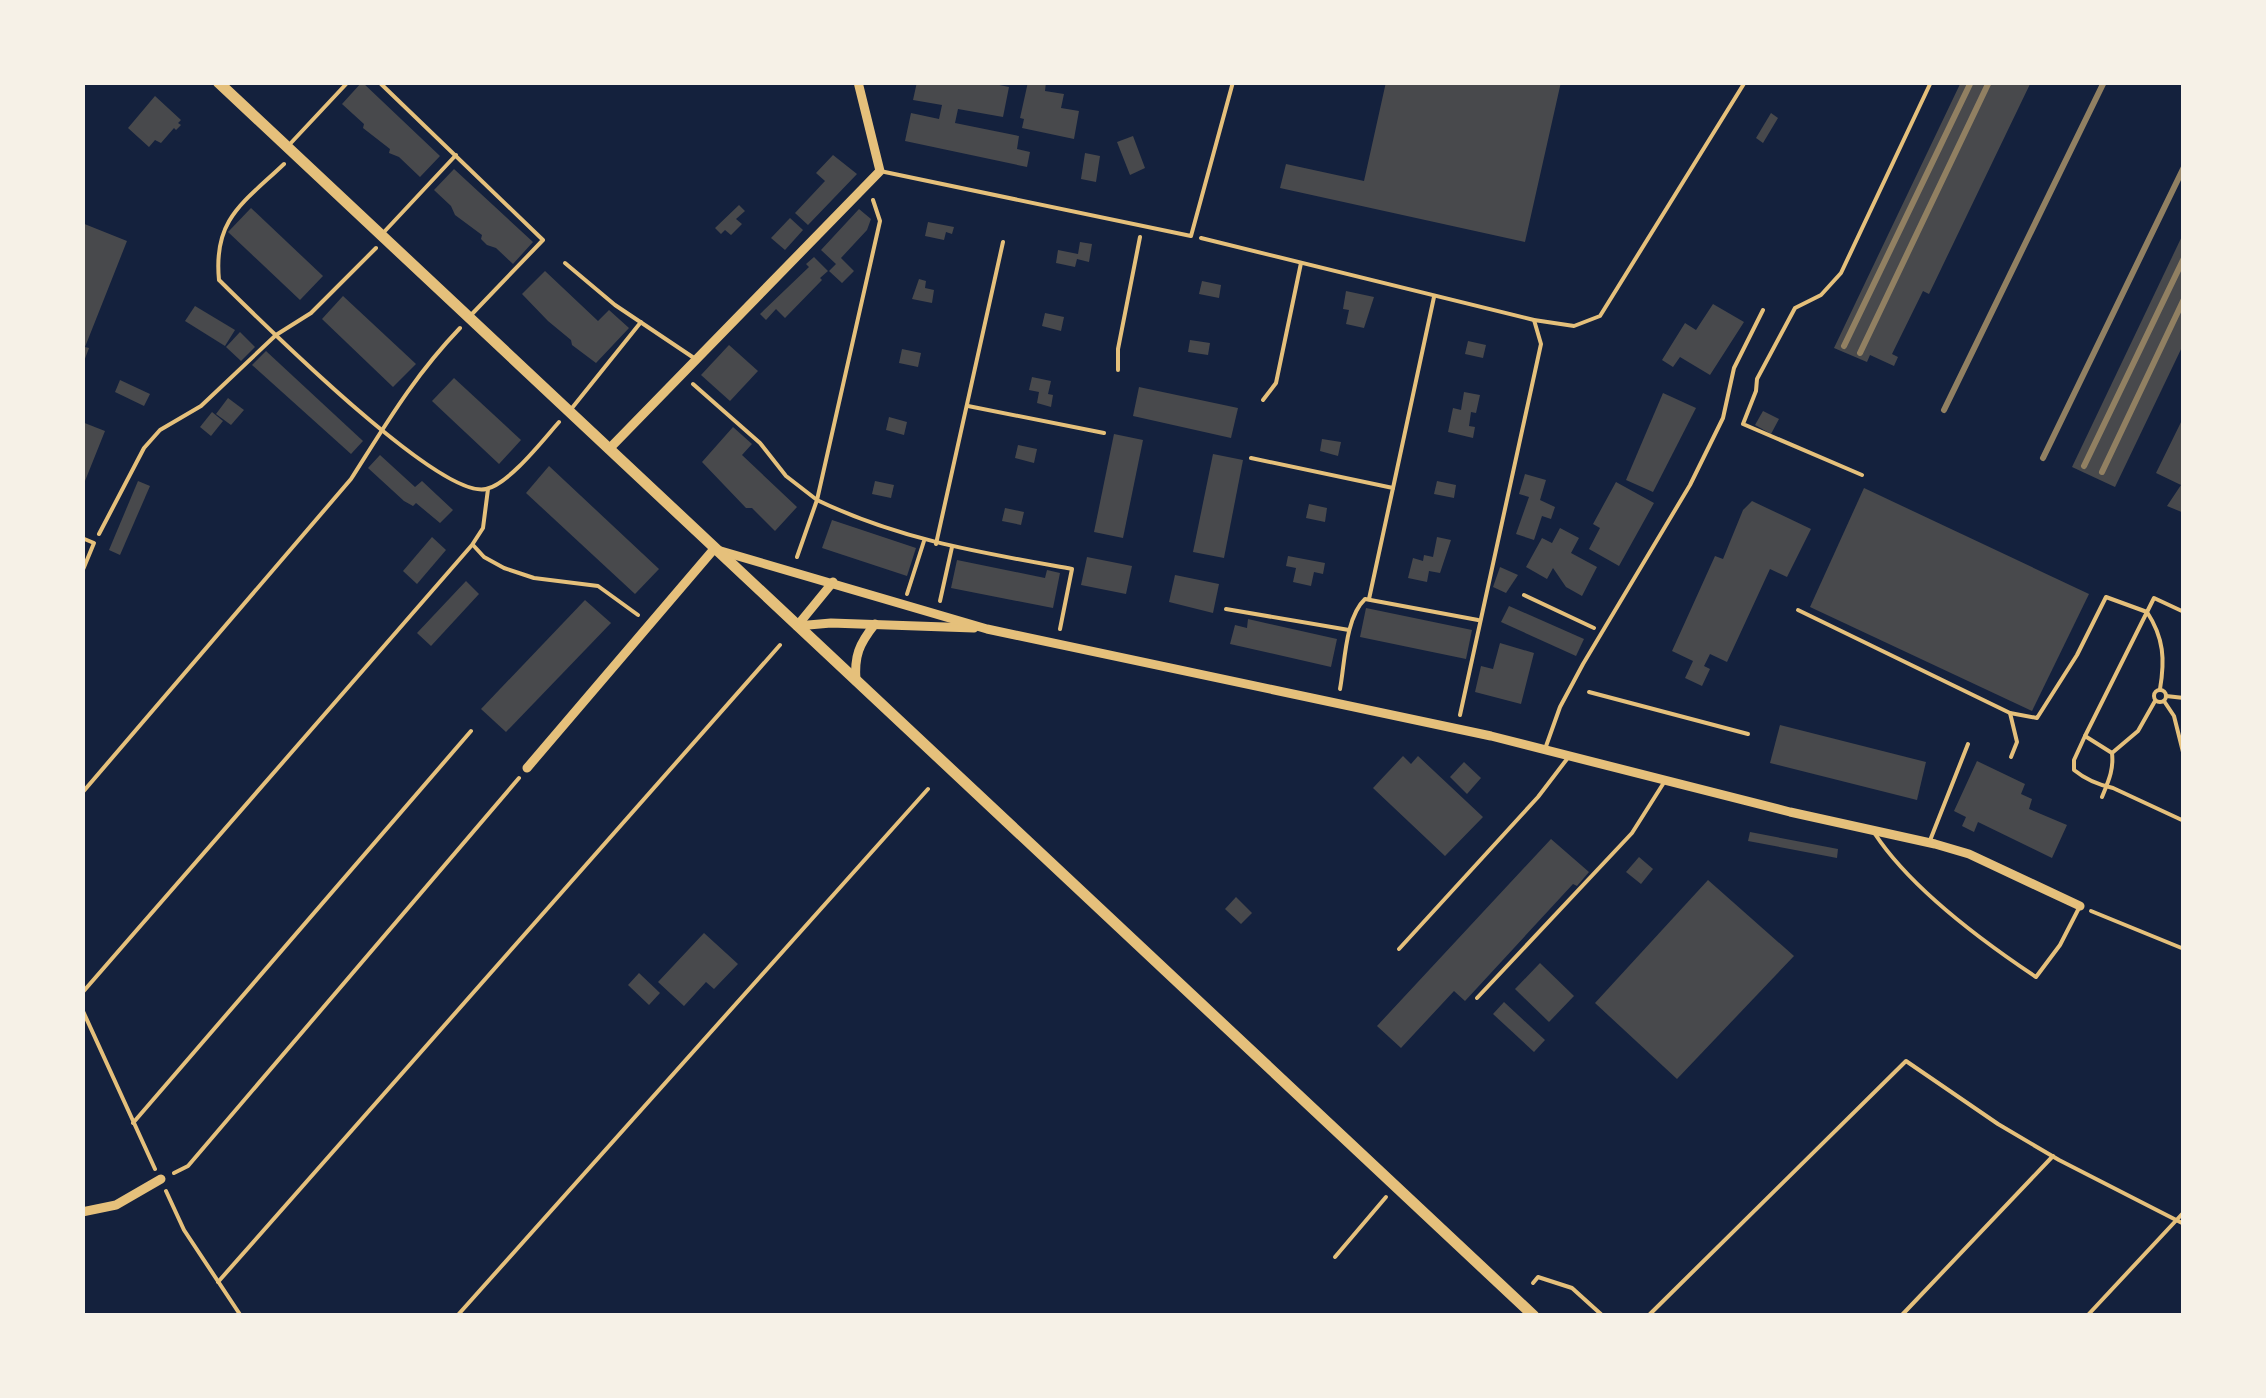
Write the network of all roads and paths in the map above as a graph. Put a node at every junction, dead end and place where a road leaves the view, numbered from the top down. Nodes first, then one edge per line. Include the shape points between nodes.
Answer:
1 (218, 82) edge
2 (348, 82) edge
3 (379, 82) edge
4 (858, 82) edge
5 (1232, 82) edge
6 (1745, 82) edge
7 (1930, 82) edge
8 (291, 151) junction
9 (456, 155) junction
10 (880, 171) junction
11 (868, 183) junction
12 (1142, 227) junction
13 (1191, 236) junction
14 (384, 238) junction
15 (1003, 242) dead end
16 (1301, 263) junction
17 (565, 264) dead end
18 (1434, 296) junction
19 (1762, 310) dead end
20 (469, 317) junction
21 (1534, 320) junction
22 (641, 322) junction
23 (276, 335) junction
24 (697, 361) junction
25 (1118, 370) dead end
26 (682, 376) junction
27 (1263, 400) dead end
28 (968, 406) junction
29 (569, 412) junction
30 (380, 428) junction
31 (1104, 433) dead end
32 (609, 449) junction
33 (1251, 458) dead end
34 (1862, 475) dead end
35 (1393, 488) junction
36 (488, 489) junction
37 (817, 500) junction
38 (82, 538) edge
39 (924, 541) junction
40 (94, 542) junction
41 (936, 544) junction
42 (472, 545) junction
43 (952, 547) junction
44 (714, 549) junction
45 (797, 556) dead end
46 (82, 572) edge
47 (832, 582) junction
48 (1524, 595) dead end
49 (1368, 599) junction
50 (904, 604) junction
51 (1226, 609) dead end
52 (1798, 610) dead end
53 (2147, 612) junction
54 (2184, 612) edge
55 (938, 614) junction
56 (1480, 620) junction
57 (650, 624) junction
58 (875, 624) junction
59 (797, 626) junction
60 (986, 628) junction
61 (1351, 630) junction
62 (1603, 632) junction
63 (1057, 644) junction
64 (780, 646) dead end
65 (856, 684) junction
66 (2160, 690) junction
67 (1590, 692) dead end
68 (2165, 698) junction
69 (2184, 698) edge
70 (2155, 700) junction
71 (1338, 703) junction
72 (2010, 714) junction
73 (1456, 728) junction
74 (471, 731) dead end
75 (1748, 734) dead end
76 (2085, 736) junction
77 (1968, 744) dead end
78 (1545, 749) junction
79 (2112, 753) junction
80 (1570, 755) junction
81 (2184, 756) edge
82 (2011, 757) dead end
83 (527, 768) joint
84 (1666, 780) junction
85 (2106, 787) junction
86 (928, 789) dead end
87 (82, 793) edge
88 (2102, 797) dead end
89 (2184, 821) edge
90 (1873, 831) junction
91 (1929, 843) junction
92 (2080, 906) junction
93 (1399, 949) dead end
94 (2184, 949) edge
95 (82, 992) edge
96 (1477, 998) dead end
97 (82, 1009) edge
98 (134, 1123) junction
99 (2052, 1156) junction
100 (161, 1180) junction
101 (1396, 1186) junction
102 (82, 1212) edge
103 (2184, 1212) edge
104 (2180, 1222) edge
105 (1335, 1257) dead end
106 (218, 1282) junction
107 (1533, 1283) dead end
108 (241, 1316) edge
109 (457, 1316) edge
110 (1534, 1316) edge
111 (1604, 1316) edge
112 (1648, 1316) edge
113 (1901, 1316) edge
114 (2087, 1316) edge

1 - 8 main road
2 - 8 lane
3 - 9 lane
4 - 10 street
5 - 13 lane
6 - 21 path via 1600,316 1574,326
7 - 34 lane via 1841,273 1821,295 1795,308 1757,378 1743,424
8 - 14 main road
8 - 23 path via 224,226 216,252 219,280
9 - 14 lane
9 - 20 lane via 543,240
10 - 11 street
10 - 12 lane
11 - 24 street
11 - 37 path via 880,220
12 - 13 lane
12 - 25 path
13 - 16 path
14 - 20 main road
14 - 23 path via 311,313
15 - 28 path
16 - 18 path
16 - 27 path via 1276,383
17 - 22 lane
18 - 21 path
18 - 35 path
19 - 62 lane via 1734,368 1723,418 1690,485
20 - 29 main road
20 - 30 path
21 - 56 path via 1541,344
22 - 24 lane
22 - 29 lane
23 - 30 path
23 - 40 path via 144,448
24 - 26 street
26 - 32 street
26 - 37 path
28 - 31 path
28 - 41 path
29 - 32 main road
29 - 36 path
30 - 36 path via 469,490
30 - 87 path via 351,479
32 - 44 main road
33 - 35 path
35 - 49 path
36 - 42 path via 483,528
37 - 39 path
37 - 45 path
38 - 40 lane
39 - 41 path
39 - 50 path
40 - 46 lane
41 - 43 path
42 - 57 path via 504,568 610,592
42 - 95 path
43 - 55 path
43 - 63 path via 1072,569
44 - 47 street
44 - 57 street
44 - 59 main road
47 - 50 street
47 - 59 street
48 - 62 path
49 - 56 path
49 - 61 path via 1359,603
50 - 55 street
51 - 61 path
52 - 72 path
53 - 54 path via 2154,598
53 - 66 path via 2164,656
53 - 72 path via 2106,597 2036,718
53 - 76 path
55 - 60 street
56 - 73 path
57 - 83 street
58 - 59 street
58 - 60 street
58 - 65 street via 854,659
59 - 65 main road
60 - 63 street
61 - 71 path
62 - 78 lane via 1560,707
63 - 71 street
64 - 106 path
65 - 101 main road
66 - 68 path
66 - 70 path
67 - 75 lane
68 - 69 path
68 - 70 path
68 - 81 path
70 - 79 path via 2138,731
71 - 73 street
72 - 82 path via 2018,742
73 - 78 street
74 - 98 path
76 - 79 path
76 - 85 path via 2072,766
77 - 91 lane
78 - 80 street
79 - 85 path
80 - 84 street
80 - 93 lane
83 - 100 path via 188,1166
84 - 90 street
84 - 96 lane via 1632,833
85 - 88 path
85 - 89 path
86 - 109 path
90 - 91 street
90 - 92 lane via 1895,864 2036,977
91 - 92 street via 1969,854
92 - 94 path
97 - 98 path
98 - 100 path
99 - 104 path
99 - 112 path via 1906,1061
99 - 113 path
100 - 102 street via 116,1205
100 - 106 path
101 - 105 path
101 - 110 main road
103 - 104 path
104 - 114 path
106 - 108 path
107 - 111 path via 1538,1277 1572,1288

